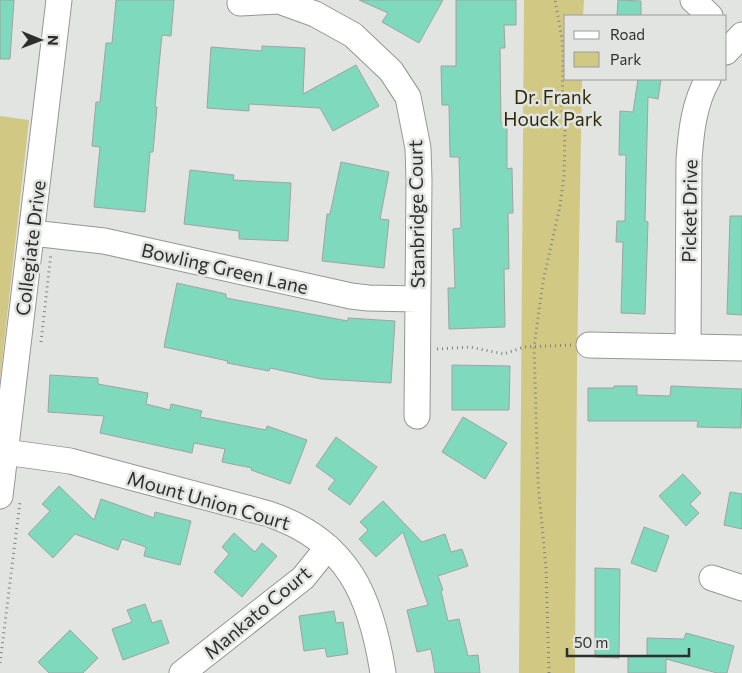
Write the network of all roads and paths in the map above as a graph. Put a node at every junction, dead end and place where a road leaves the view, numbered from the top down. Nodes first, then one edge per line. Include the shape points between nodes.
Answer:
1 (59, 0) edge
2 (555, 0) edge
3 (693, 0) edge
4 (240, 3) dead end
5 (709, 15) edge
6 (708, 80) edge
7 (32, 233) junction
8 (418, 298) junction
9 (589, 344) joint
10 (534, 347) junction
11 (688, 347) junction
12 (742, 348) edge
13 (432, 349) dead end
14 (416, 416) dead end
15 (5, 452) junction
16 (10, 499) edge
17 (328, 547) junction
18 (712, 578) dead end
19 (742, 588) edge
20 (0, 663) edge
21 (182, 673) edge
22 (383, 673) edge
23 (548, 673) edge

1 - 7 street, Collegiate Drive
2 - 10 path via 563,56 564,176
3 - 5 street
4 - 8 street, Stanbridge Court via 279,1 315,14 353,35 391,70 408,97 418,148
6 - 11 street, Picket Drive via 696,108 691,134
7 - 8 street, Bowling Green Lane via 104,241 351,296
7 - 15 street, Collegiate Drive
8 - 14 street, Stanbridge Court
9 - 10 path
9 - 11 street
10 - 13 path via 516,348 504,354 470,347
10 - 23 path via 538,482 546,568
11 - 12 street
15 - 16 street, Collegiate Drive
15 - 17 street, Mount Union Court via 70,461 269,514 290,521
16 - 20 path
17 - 21 street, Mankato Court via 303,578
17 - 22 street, Mount Union Court via 358,584 370,612
18 - 19 street

